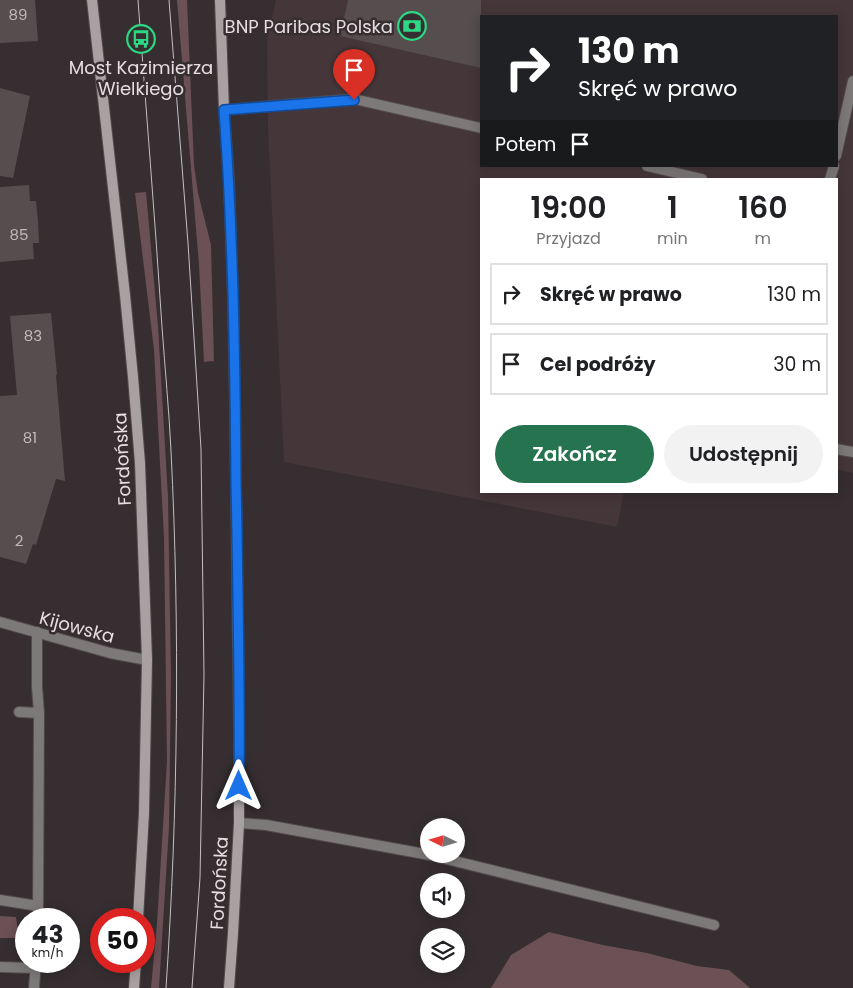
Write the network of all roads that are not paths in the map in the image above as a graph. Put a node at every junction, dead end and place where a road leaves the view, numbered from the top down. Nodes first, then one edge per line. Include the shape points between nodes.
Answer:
1 (92, 0) edge
2 (220, 0) edge
3 (853, 81) edge
4 (224, 110) junction
5 (480, 128) edge
6 (838, 147) edge
7 (651, 167) edge
8 (698, 178) edge
9 (838, 450) edge
10 (853, 452) edge
11 (0, 622) edge
12 (36, 632) junction
13 (147, 660) junction
14 (19, 712) dead end
15 (39, 713) junction
16 (239, 824) junction
17 (0, 900) edge
18 (38, 906) joint
19 (139, 908) edge
20 (714, 925) dead end
21 (0, 966) edge
22 (15, 966) edge
23 (35, 973) edge
24 (135, 973) edge
25 (34, 988) edge
26 (134, 988) edge
27 (229, 988) edge

1 - 13 main road, Fordońska via 133,377 140,463
2 - 4 main road, Fordońska
3 - 6 street
4 - 5 street via 354,100
4 - 16 main road, Fordońska via 230,190 235,406
7 - 8 street
9 - 10 street
11 - 12 street, Kijowska
12 - 13 street, Kijowska
12 - 15 street
13 - 19 main road, Fordońska
14 - 15 street
15 - 18 street
16 - 20 street via 266,824 430,855
16 - 27 main road, Fordońska
17 - 18 street
21 - 22 street
23 - 25 street
24 - 26 main road

